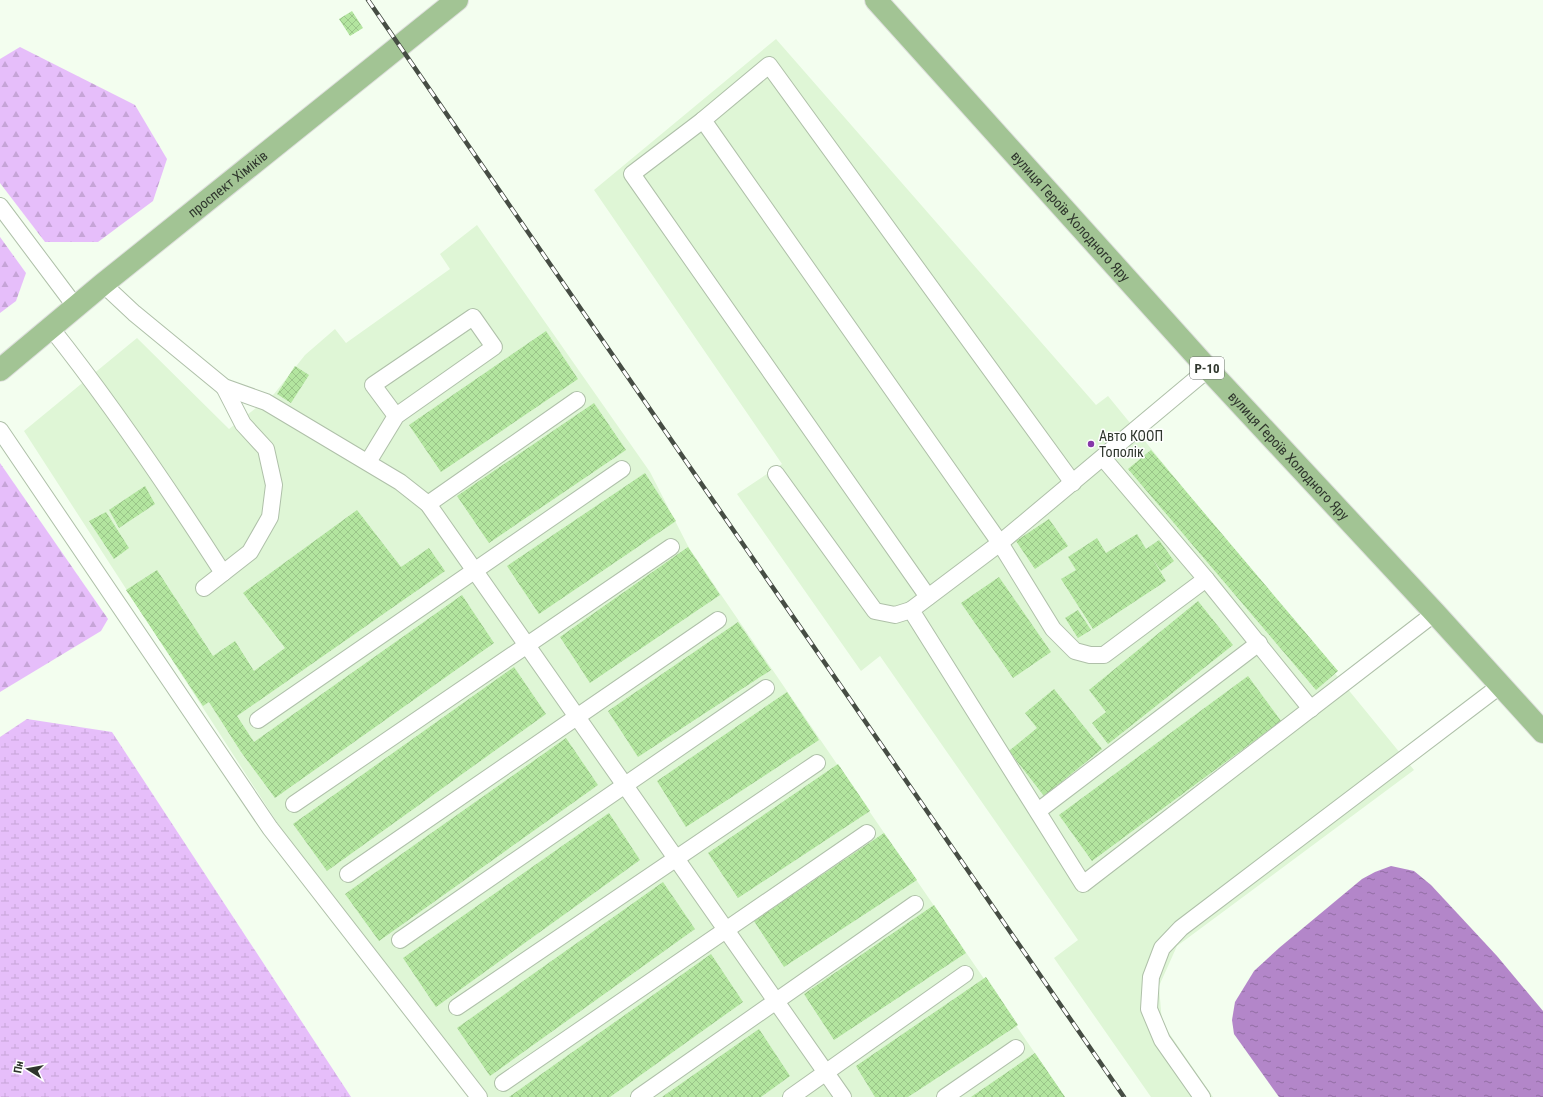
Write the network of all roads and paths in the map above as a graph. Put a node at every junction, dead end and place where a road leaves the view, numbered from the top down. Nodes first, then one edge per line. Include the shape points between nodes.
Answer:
1 (456, 0) edge
2 (876, 0) edge
3 (703, 120) junction
4 (0, 206) edge
5 (103, 284) junction
6 (76, 306) junction
7 (50, 328) junction
8 (0, 370) edge
9 (1208, 370) junction
10 (224, 387) junction
11 (577, 400) dead end
12 (396, 416) junction
13 (0, 430) edge
14 (1103, 458) junction
15 (368, 462) junction
16 (622, 469) dead end
17 (776, 474) dead end
18 (1073, 483) junction
19 (428, 504) junction
20 (1000, 543) junction
21 (671, 547) dead end
22 (475, 571) junction
23 (223, 573) junction
24 (1206, 579) junction
25 (204, 588) dead end
26 (928, 597) junction
27 (911, 610) junction
28 (1435, 613) junction
29 (718, 620) dead end
30 (1259, 643) junction
31 (527, 645) junction
32 (1501, 685) junction
33 (766, 688) dead end
34 (1312, 708) junction
35 (577, 716) junction
36 (258, 720) dead end
37 (1543, 732) edge
38 (817, 763) dead end
39 (625, 785) junction
40 (294, 804) dead end
41 (1038, 811) junction
42 (867, 833) dead end
43 (676, 859) junction
44 (348, 874) dead end
45 (915, 904) dead end
46 (726, 930) junction
47 (400, 940) dead end
48 (965, 974) dead end
49 (776, 1001) junction
50 (457, 1007) dead end
51 (1016, 1048) dead end
52 (826, 1073) junction
53 (503, 1083) dead end
54 (479, 1097) edge
55 (639, 1097) edge
56 (791, 1097) edge
57 (842, 1097) edge
58 (945, 1097) edge
59 (1202, 1097) edge

1 - 5 main road, проспект Хіміків
2 - 9 main road, вулиця Героїв Холодного Яру / Р-10
3 - 18 lane via 769,65
3 - 20 lane
3 - 26 lane via 632,174
4 - 6 lane
5 - 6 main road, проспект Хіміків
5 - 10 lane
6 - 7 main road, проспект Хіміків
7 - 8 main road, проспект Хіміків
7 - 23 lane via 90,378 169,489
9 - 14 lane
9 - 28 main road, вулиця Героїв Холодного Яру / Р-10
10 - 15 lane via 266,402
10 - 23 lane via 243,424 266,449 274,485 270,517 250,552
11 - 19 lane
12 - 12 lane via 494,347 473,317 373,385
12 - 15 lane
13 - 54 lane via 270,828
14 - 18 lane
14 - 24 lane
15 - 19 lane
16 - 22 lane
17 - 27 lane via 875,612 895,615
18 - 20 lane
19 - 22 lane
20 - 24 lane via 1053,629 1075,651 1090,656 1104,655
20 - 26 lane
21 - 31 lane
22 - 31 lane
22 - 36 lane
23 - 25 lane
24 - 30 lane
26 - 27 lane
27 - 41 lane
28 - 32 main road, вулиця Героїв Холодного Яру / Р-10
28 - 34 lane
29 - 35 lane
30 - 34 lane
30 - 41 lane
31 - 35 lane
31 - 40 lane
32 - 37 main road, вулиця Героїв Холодного Яру / Р-10
32 - 59 lane via 1181,928 1162,948 1151,977 1149,1009 1162,1040
33 - 39 lane
34 - 41 lane via 1083,884
35 - 39 lane
35 - 44 lane
38 - 43 lane
39 - 43 lane
39 - 47 lane
42 - 46 lane
43 - 46 lane
43 - 50 lane
45 - 49 lane
46 - 49 lane
46 - 53 lane
48 - 52 lane
49 - 52 lane
49 - 55 lane
51 - 58 lane
52 - 56 lane
52 - 57 lane

